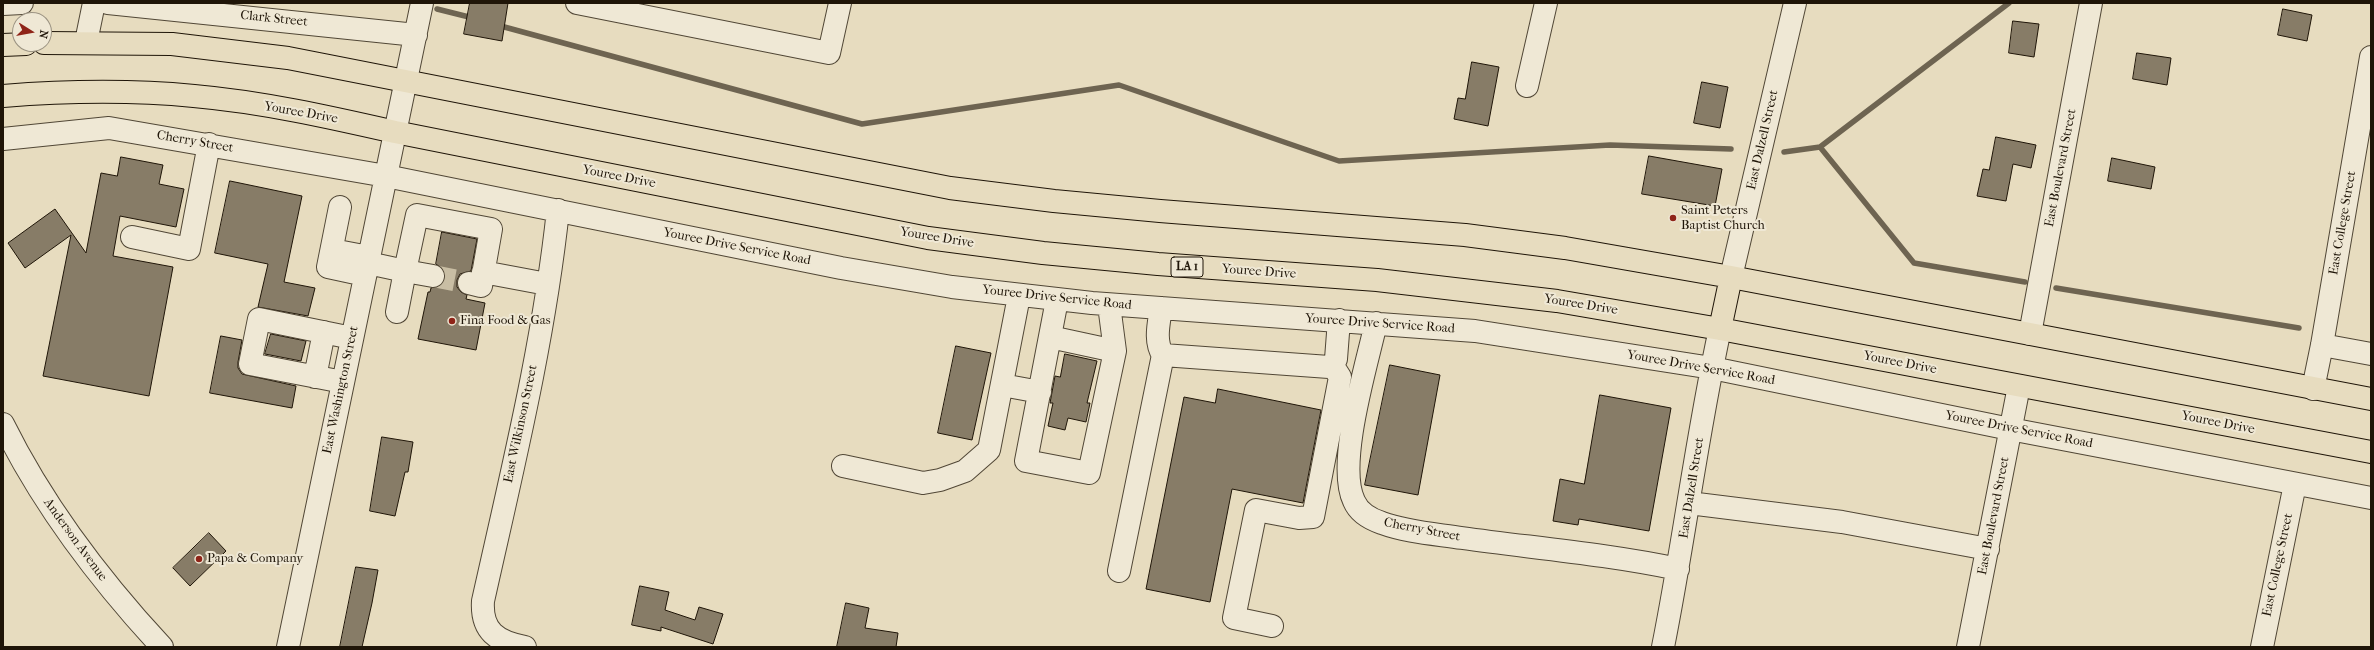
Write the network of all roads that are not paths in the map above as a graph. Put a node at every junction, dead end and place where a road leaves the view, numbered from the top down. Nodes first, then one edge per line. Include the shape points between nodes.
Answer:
1 (22, 3) edge
2 (94, 3) edge
3 (108, 3) edge
4 (422, 3) edge
5 (577, 3) edge
6 (840, 3) edge
7 (1546, 3) edge
8 (1795, 3) edge
9 (2091, 3) edge
10 (3, 4) edge
11 (605, 6) edge
12 (416, 35) junction
13 (86, 42) junction
14 (52, 43) edge
15 (2371, 57) edge
16 (406, 81) junction
17 (1527, 86) dead end
18 (3, 96) edge
19 (395, 132) junction
20 (3, 139) edge
21 (208, 144) junction
22 (386, 176) junction
23 (468, 192) junction
24 (340, 207) dead end
25 (558, 210) junction
26 (462, 224) junction
27 (132, 237) dead end
28 (367, 265) junction
29 (406, 271) junction
30 (433, 276) tunnel mouth
31 (1731, 277) junction
32 (548, 284) junction
33 (1019, 296) junction
34 (1057, 300) junction
35 (1109, 305) junction
36 (1161, 308) junction
37 (397, 312) dead end
38 (1339, 320) junction
39 (1376, 323) junction
40 (1720, 329) junction
41 (324, 332) junction
42 (2030, 334) junction
43 (1050, 337) junction
44 (352, 338) junction
45 (2322, 344) junction
46 (1115, 351) junction
47 (2371, 354) edge
48 (1163, 355) junction
49 (1333, 366) junction
50 (1712, 368) junction
51 (315, 377) junction
52 (343, 382) junction
53 (1002, 385) junction
54 (2019, 386) junction
55 (2313, 389) junction
56 (1040, 392) junction
57 (2371, 399) edge
58 (3, 424) edge
59 (2010, 429) junction
60 (2371, 452) edge
61 (843, 466) dead end
62 (2295, 484) junction
63 (2371, 498) edge
64 (1689, 503) junction
65 (1988, 549) junction
66 (1678, 569) junction
67 (1118, 572) dead end
68 (1272, 626) dead end
69 (162, 647) edge
70 (288, 647) edge
71 (525, 647) edge
72 (1662, 647) edge
73 (1968, 647) edge
74 (2262, 647) edge

1 - 10 street
2 - 13 street
3 - 12 street, Clark Street
4 - 12 street
5 - 11 street
6 - 11 street via 829,53
7 - 17 street
8 - 31 street, East Dalzell Street
9 - 42 street, East Boulevard Street
12 - 16 street
13 - 14 main road
13 - 16 main road via 215,48 288,58
15 - 45 street, East College Street
16 - 19 street, East Washington Street
16 - 31 main road via 950,188 1160,211 1465,235 1565,248
18 - 19 main road, Youree Drive / LA 1 via 138,92 195,96 326,116
19 - 22 street, East Washington Street
19 - 40 main road, Youree Drive / LA 1 via 928,238 1158,264 1478,290
20 - 21 street, Cherry Street via 109,128
21 - 22 street, Cherry Street
21 - 27 street via 189,249
22 - 23 street, Youree Drive Service Road
22 - 28 street, East Washington Street
23 - 25 street, Youree Drive Service Road
23 - 26 street
24 - 28 street via 330,259
25 - 32 street, East Wilkinson Street
25 - 33 street, Youree Drive Service Road via 841,268
26 - 29 street via 417,215
26 - 32 street via 491,229 476,278
28 - 29 street
28 - 44 street, East Washington Street
29 - 30 street
29 - 37 street
31 - 40 main road
31 - 42 main road
32 - 71 street, East Wilkinson Street via 530,388 483,600 482,616 493,634 501,641
33 - 34 street, Youree Drive Service Road
33 - 53 street
34 - 35 street, Youree Drive Service Road
34 - 43 street
35 - 36 street, Youree Drive Service Road
35 - 46 street
36 - 38 street, Youree Drive Service Road
36 - 48 street via 1158,348
38 - 39 street, Youree Drive Service Road
38 - 49 street via 1336,359
39 - 50 street, Youree Drive Service Road via 1475,331
39 - 66 street, Cherry Street via 1349,458 1349,486 1354,502 1369,518 1384,524 1420,531 1631,559
40 - 50 street, East Dalzell Street
40 - 54 main road, Youree Drive / LA 1
41 - 44 street
41 - 51 street
41 - 51 street via 259,319 250,364
42 - 55 main road
43 - 46 street
43 - 56 street
44 - 52 street, East Washington Street
45 - 47 street
45 - 55 street, East College Street
46 - 56 street via 1089,473 1026,461
48 - 49 street
48 - 67 street
49 - 68 street via 1340,377 1313,517 1294,517 1256,510 1234,618
50 - 59 street, Youree Drive Service Road
50 - 64 street, East Dalzell Street
51 - 52 street
52 - 70 street, East Washington Street
53 - 56 street
53 - 61 street via 989,450 964,471 940,480 923,482
54 - 59 street, East Boulevard Street
54 - 60 main road, Youree Drive / LA 1
55 - 57 main road
58 - 69 street, Anderson Avenue via 17,453 72,541 131,614
59 - 62 street, Youree Drive Service Road
59 - 65 street, East Boulevard Street
62 - 63 street, Youree Drive Service Road
62 - 74 street, East College Street
64 - 65 street via 1842,522
64 - 66 street, East Dalzell Street
65 - 73 street, East Boulevard Street
66 - 72 street, East Dalzell Street

